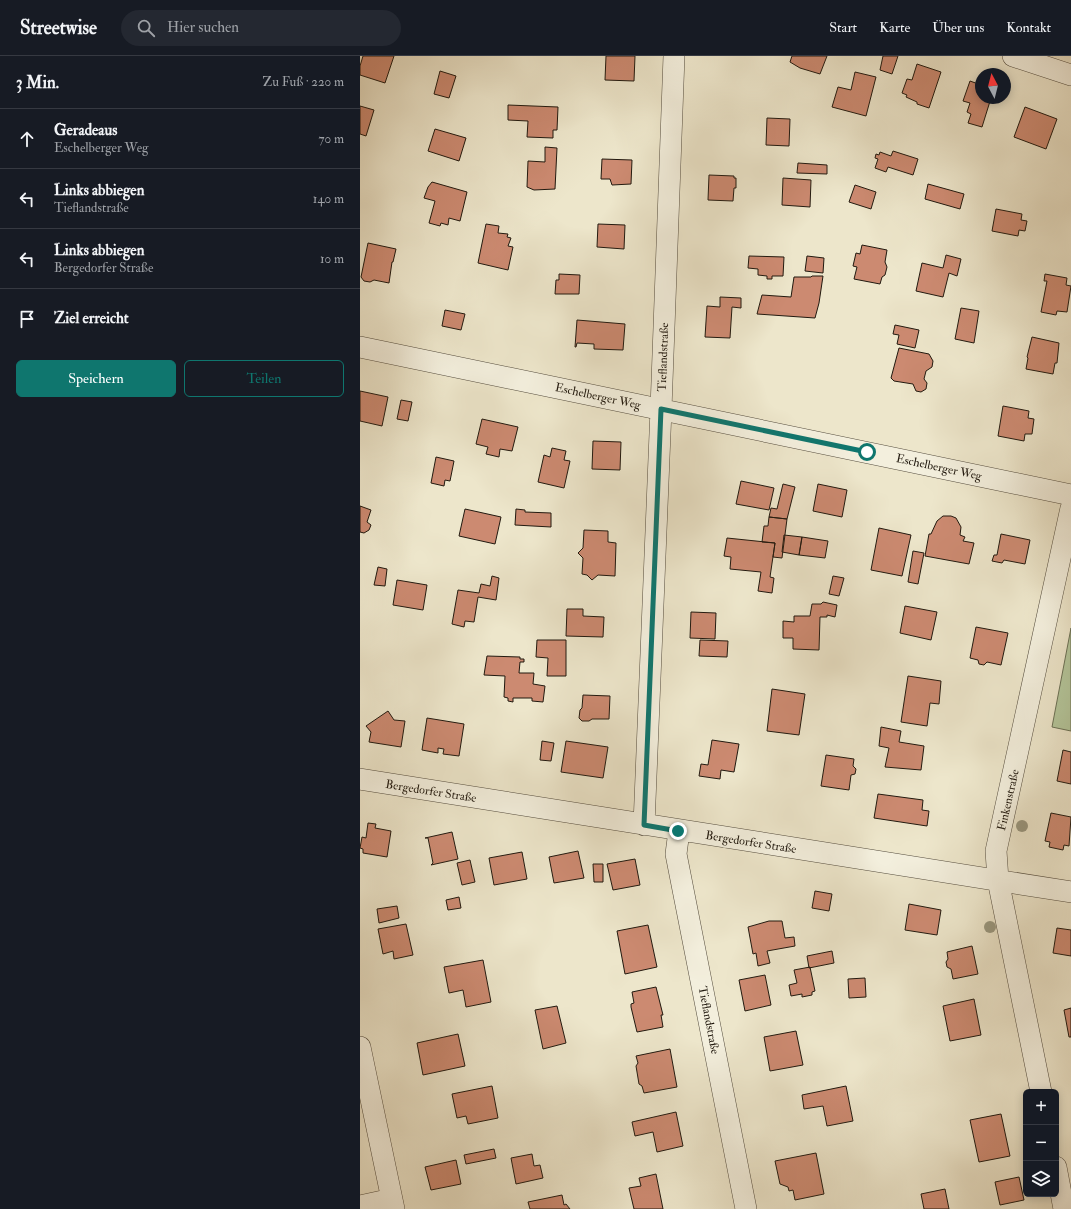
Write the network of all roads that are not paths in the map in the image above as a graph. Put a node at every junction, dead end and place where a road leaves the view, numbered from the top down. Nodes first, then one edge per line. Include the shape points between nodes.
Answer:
1 (674, 56) edge
2 (1013, 56) edge
3 (1071, 75) edge
4 (360, 347) edge
5 (661, 409) junction
6 (1071, 495) edge
7 (1071, 508) edge
8 (1063, 587) edge
9 (360, 779) edge
10 (644, 825) junction
11 (678, 831) junction
12 (998, 880) junction
13 (1071, 892) edge
14 (360, 1047) edge
15 (1040, 1089) edge
16 (1059, 1183) edge
17 (393, 1204) edge
18 (360, 1206) edge
19 (746, 1209) edge
20 (1064, 1209) edge

1 - 5 street, Tieflandstraße
2 - 3 street
4 - 5 street, Eschelberger Weg
5 - 6 street, Eschelberger Weg
5 - 10 street, Tieflandstraße
7 - 8 street, Finkenstraße
8 - 12 street, Finkenstraße via 996,851
9 - 10 street, Bergedorfer Straße
10 - 11 street, Bergedorfer Straße
11 - 12 street, Bergedorfer Straße
11 - 19 street, Tieflandstraße via 676,854
12 - 13 street, Bergedorfer Straße
12 - 15 street, Finkenstraße
14 - 17 street
16 - 20 street
17 - 18 street

